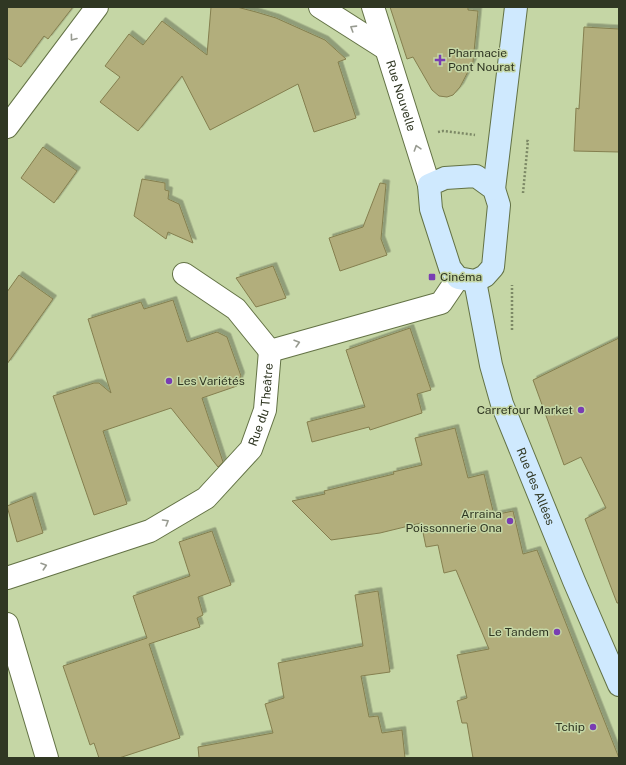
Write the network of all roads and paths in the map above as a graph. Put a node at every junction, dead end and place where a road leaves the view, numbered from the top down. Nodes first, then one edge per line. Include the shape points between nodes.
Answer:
1 (97, 7) edge
2 (320, 7) edge
3 (373, 7) edge
4 (516, 7) edge
5 (386, 48) junction
6 (7, 128) edge
7 (414, 139) junction
8 (500, 139) junction
9 (476, 176) junction
10 (429, 185) junction
11 (494, 189) junction
12 (184, 274) dead end
13 (470, 284) junction
14 (270, 351) junction
15 (7, 578) edge
16 (7, 624) edge
17 (619, 685) edge
18 (47, 758) edge

1 -> 6 street
5 -> 2 street
3 - 5 street, Rue Nouvelle
4 - 8 street
5 - 7 street, Rue Nouvelle
7 - 8 path via 443,131
10 -> 7 street, Rue Nouvelle
8 - 9 street
8 - 11 street
9 - 10 street via 445,178
9 - 11 street
10 - 13 street via 430,209 450,268
11 - 13 street via 499,205 493,267 485,276
12 - 14 street via 236,308
14 -> 13 street, Rue du Theâtre via 441,303
13 - 17 street, Rue des Allées via 502,404
15 -> 14 street, Rue du Theâtre via 150,531 206,498 251,449 266,410
16 - 18 street

